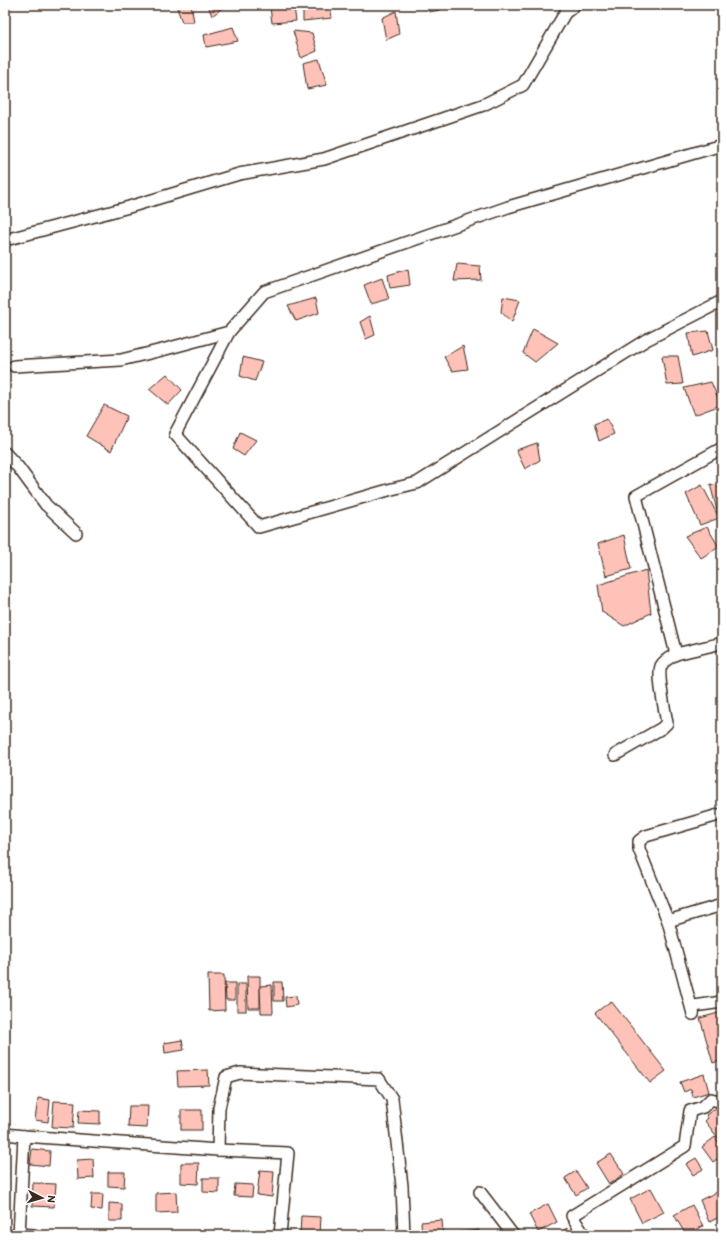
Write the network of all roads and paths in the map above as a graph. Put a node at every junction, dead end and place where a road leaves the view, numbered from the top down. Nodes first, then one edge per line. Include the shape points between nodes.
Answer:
1 (575, 5) edge
2 (722, 145) edge
3 (5, 240) edge
4 (722, 301) edge
5 (229, 332) junction
6 (14, 366) dead end
7 (722, 448) edge
8 (5, 453) edge
9 (76, 533) dead end
10 (722, 643) edge
11 (676, 654) junction
12 (615, 755) dead end
13 (722, 814) edge
14 (722, 905) edge
15 (668, 921) junction
16 (722, 1002) edge
17 (722, 1102) edge
18 (5, 1134) edge
19 (24, 1136) junction
20 (218, 1150) junction
21 (480, 1192) dead end
22 (18, 1235) edge
23 (34, 1235) edge
24 (280, 1235) edge
25 (404, 1235) edge
26 (513, 1235) edge
27 (584, 1235) edge

1 - 3 street via 565,14 523,85 483,105 324,159 238,174 129,207
2 - 5 street via 508,207 264,292
4 - 5 street via 646,340 418,483 259,527 175,434
5 - 6 street via 121,360
7 - 11 street via 636,496
8 - 9 street via 46,505
10 - 11 street
11 - 12 street via 661,666 667,723
13 - 15 street via 646,836 638,841
14 - 15 street
15 - 16 street via 693,1014 694,1006
17 - 27 street via 711,1099 703,1107 690,1111 685,1146 572,1216
18 - 19 street
19 - 20 street
19 - 22 street
20 - 24 street via 288,1153
20 - 25 street via 219,1108 226,1077 240,1072 380,1080 392,1099 402,1186
21 - 26 street
22 - 23 street

